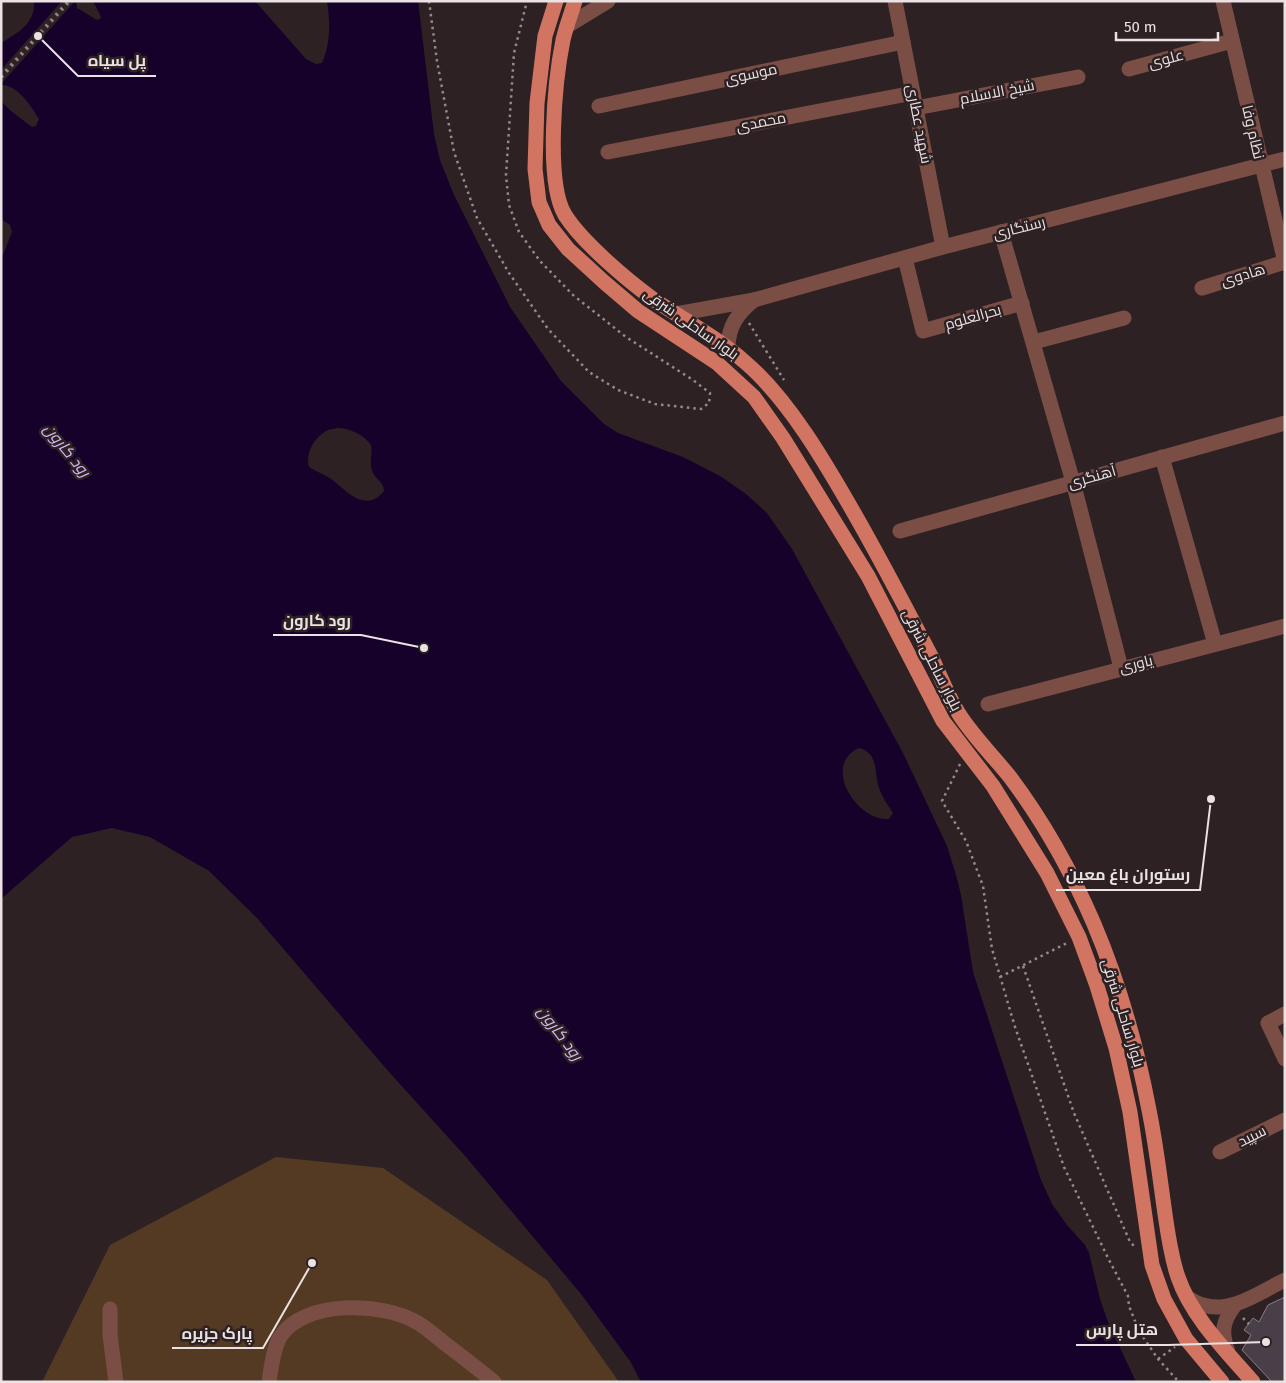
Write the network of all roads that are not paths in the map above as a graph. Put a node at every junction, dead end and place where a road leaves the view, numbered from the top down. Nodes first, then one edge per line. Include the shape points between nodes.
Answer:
1 (556, 1) edge
2 (575, 1) edge
3 (608, 1) edge
4 (895, 1) edge
5 (1223, 1) edge
6 (567, 26) junction
7 (1232, 41) junction
8 (903, 42) junction
9 (1129, 68) dead end
10 (1078, 77) dead end
11 (913, 93) junction
12 (599, 106) dead end
13 (916, 108) junction
14 (608, 152) dead end
15 (1285, 159) edge
16 (1261, 165) junction
17 (1001, 232) junction
18 (943, 247) junction
19 (905, 258) junction
20 (1285, 262) edge
21 (1202, 288) dead end
22 (754, 300) junction
23 (1022, 303) junction
24 (676, 314) junction
25 (1124, 318) dead end
26 (1034, 342) junction
27 (728, 348) junction
28 (1285, 423) edge
29 (1162, 457) junction
30 (1074, 482) junction
31 (900, 530) dead end
32 (1285, 626) edge
33 (1215, 644) junction
34 (1121, 668) junction
35 (988, 704) dead end
36 (967, 724) junction
37 (952, 734) junction
38 (1285, 1014) edge
39 (1285, 1059) edge
40 (1285, 1120) edge
41 (1220, 1152) dead end
42 (1285, 1280) edge
43 (1188, 1298) junction
44 (1235, 1305) junction
45 (110, 1309) dead end
46 (1228, 1352) junction
47 (116, 1382) edge
48 (269, 1382) edge
49 (494, 1382) edge
50 (1222, 1382) edge
51 (1253, 1382) edge

1 - 37 main road, بلوار ساحلی شرقی via 545,36 537,103 535,169 539,202 549,225 568,249 604,282 638,310 717,363 754,397 784,438 868,576
2 - 6 main road, بلوار ساحلی شرقی
3 - 6 street
4 - 8 street, شهید عطاری
5 - 7 street, نظام وفا
6 - 24 main road, بلوار ساحلی شرقی via 555,104 553,168 557,197 565,215 582,236 649,296
7 - 9 street, علوی
7 - 16 street, نظام وفا
8 - 11 street, شهید عطاری
8 - 12 street, موسوی
10 - 13 street, شیخ الاسلام
11 - 13 street, شهید عطاری
11 - 14 street, محمدی
13 - 18 street, شهید عطاری
15 - 16 street, رستگاری
16 - 17 street, رستگاری
16 - 20 street, نظام وفا
17 - 18 street, رستگاری
17 - 23 street
18 - 19 street, رستگاری
19 - 22 street, رستگاری
19 - 23 street, بحرالعلوم via 923,331
20 - 21 street, هادوی
22 - 24 street, رستگاری
22 - 27 street via 732,324
23 - 26 street
24 - 27 main road, بلوار ساحلی شرقی
25 - 26 street
26 - 30 street
27 - 36 main road, بلوار ساحلی شرقی via 769,384 800,426 854,512 958,713
28 - 29 street, آهنگری
29 - 30 street, آهنگری
29 - 33 street
30 - 31 street, آهنگری
30 - 34 street
32 - 33 street, یاوری
33 - 34 street, یاوری
34 - 35 street, یاوری
36 - 37 main road
36 - 43 main road, بلوار ساحلی شرقی via 1032,808 1094,924 1134,1045 1149,1110 1168,1236 1178,1278
37 - 50 main road, بلوار ساحلی شرقی via 1015,819 1079,937 1116,1048 1130,1112 1152,1265 1164,1299 1186,1339
38 - 39 street via 1268,1023
40 - 41 street, سپید
42 - 44 street
43 - 44 street via 1219,1308
43 - 46 main road, بلوار ساحلی شرقی
44 - 46 street via 1223,1327 1223,1340
45 - 47 street
46 - 51 main road, بلوار ساحلی شرقی
48 - 49 street via 280,1337 296,1320 339,1307 400,1315 418,1323

